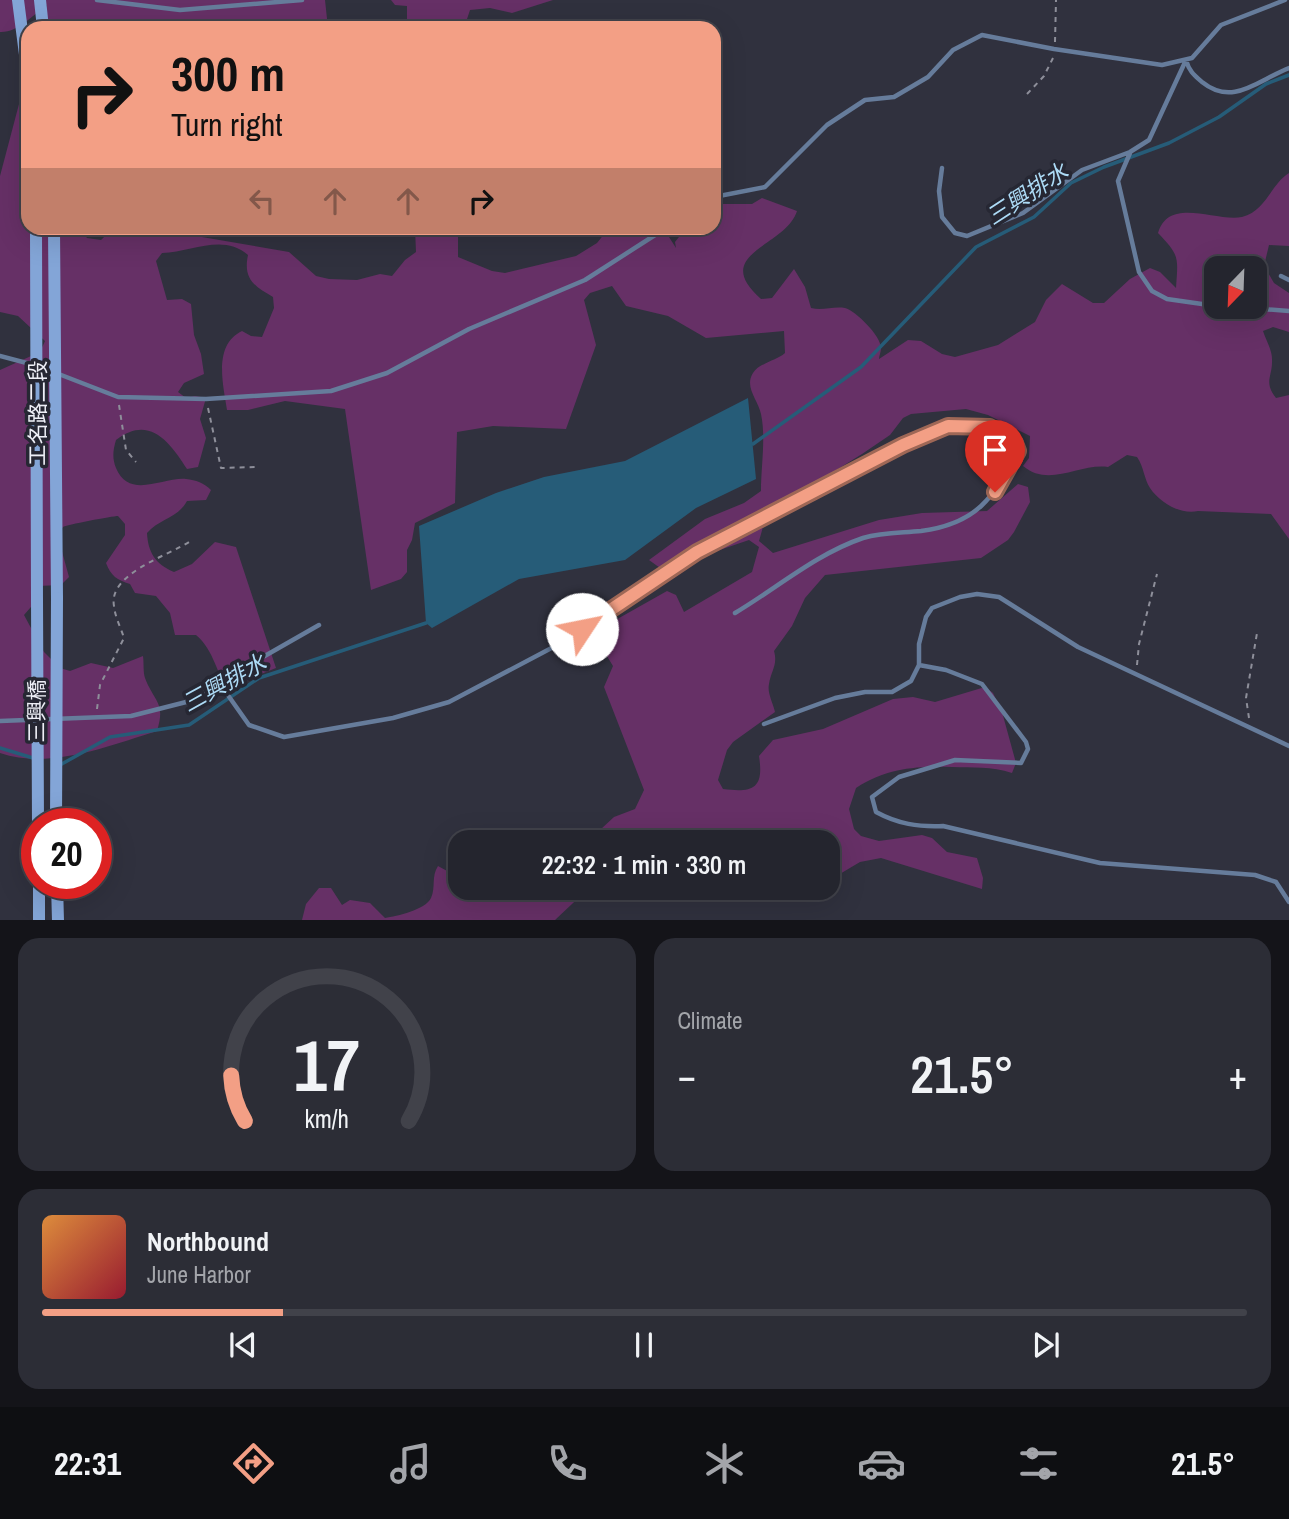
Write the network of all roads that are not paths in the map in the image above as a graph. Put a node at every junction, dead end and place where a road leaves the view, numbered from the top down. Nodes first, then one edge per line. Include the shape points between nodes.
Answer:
1 (18, 0) edge
2 (40, 0) edge
3 (97, 0) edge
4 (302, 0) edge
5 (1285, 0) edge
6 (42, 21) edge
7 (21, 23) edge
8 (1186, 59) junction
9 (1289, 68) edge
10 (1130, 152) junction
11 (943, 168) dead end
12 (721, 196) edge
13 (36, 235) edge
14 (54, 235) edge
15 (655, 235) edge
16 (1281, 276) dead end
17 (1289, 280) edge
18 (1204, 304) edge
19 (1267, 309) edge
20 (1289, 311) edge
21 (0, 356) edge
22 (38, 366) junction
23 (57, 375) junction
24 (57, 598) joint
25 (37, 600) joint
26 (735, 613) dead end
27 (319, 625) dead end
28 (919, 665) junction
29 (216, 687) junction
30 (0, 721) edge
31 (764, 724) dead end
32 (1289, 746) edge
33 (38, 808) edge
34 (56, 808) edge
35 (39, 899) edge
36 (57, 899) edge
37 (1289, 902) edge
38 (39, 920) edge
39 (58, 920) edge

1 - 7 main road
2 - 6 main road
3 - 4 lane via 180,10
5 - 8 lane via 1221,25
8 - 9 lane via 1189,70 1204,83 1217,92 1234,94
8 - 10 lane via 1149,140
8 - 12 lane via 1162,65 982,35 953,50 928,77 894,97 865,100 827,125 765,187
10 - 11 lane via 1082,170 1023,213 967,236 948,228 942,217 939,191
10 - 18 lane via 1118,181 1139,272 1152,291 1167,299
13 - 22 main road, 工名路二段
14 - 23 main road, 工名路二段
15 - 23 lane via 585,280 469,329 387,373 331,391 206,399 118,397
16 - 17 lane
19 - 20 lane
21 - 22 lane
22 - 23 lane
22 - 25 main road, 工名路二段
23 - 24 main road, 工名路二段
24 - 34 main road, 三興橋, bridge
25 - 33 main road, 三興橋, bridge
26 - 29 lane via 809,563 863,538 921,531 967,519 995,492 1018,451 1015,443 990,427 971,424 948,426 903,445 697,552 561,643 449,702 393,718 284,737 250,725 225,691
27 - 29 lane
28 - 31 lane via 911,681 892,692 835,698
28 - 32 lane via 919,644 932,608 977,594 999,597 1078,647
28 - 37 lane via 982,684 1026,741 1026,757 1009,765 955,760 914,770 872,797 876,812 895,822 943,825 1100,863 1255,875 1276,882
29 - 30 lane via 198,699 131,716
35 - 38 main road
36 - 39 main road

